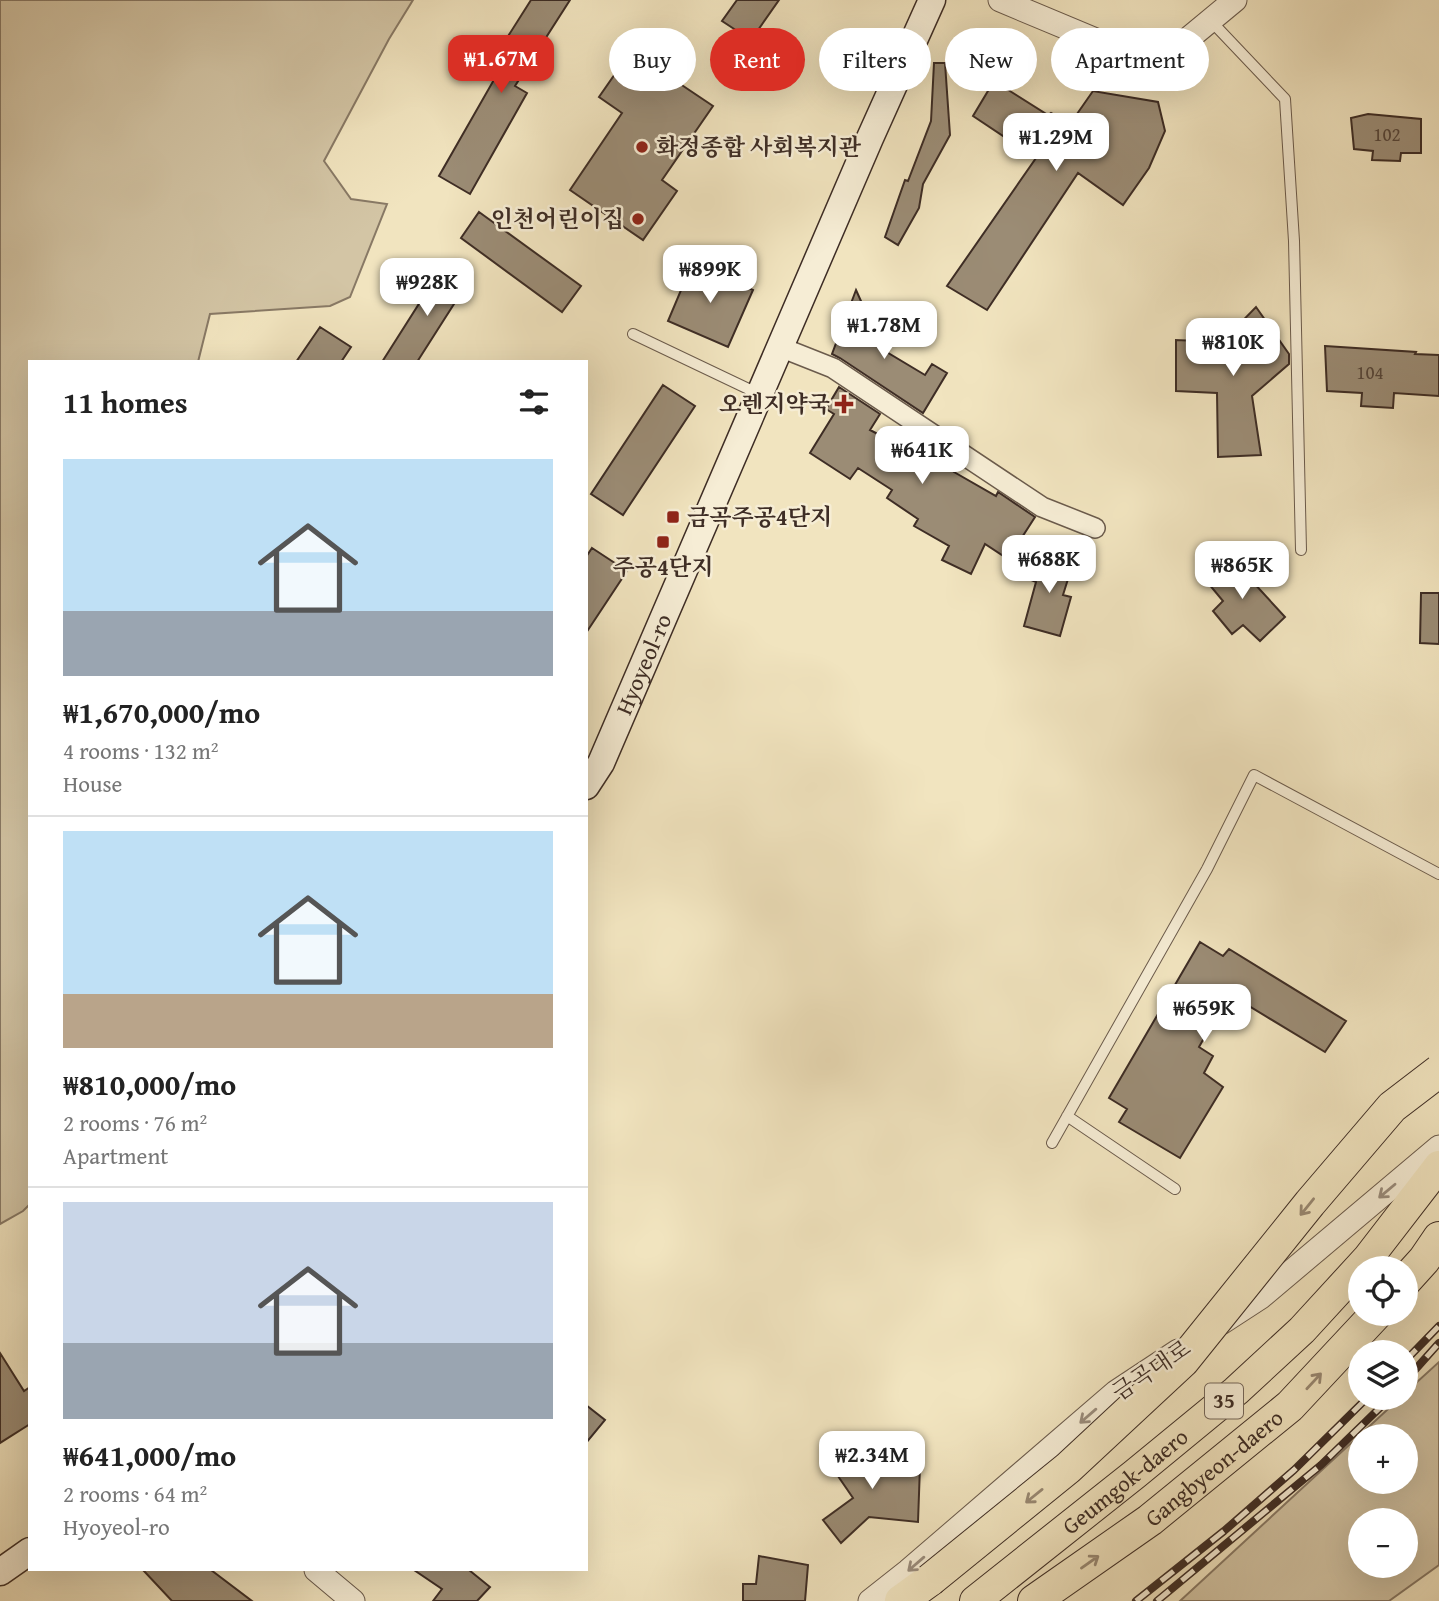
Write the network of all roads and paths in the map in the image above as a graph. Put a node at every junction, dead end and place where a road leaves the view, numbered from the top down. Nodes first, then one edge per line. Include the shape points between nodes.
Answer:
1 (932, 0) edge
2 (1000, 0) edge
3 (1235, 0) edge
4 (1210, 21) junction
5 (633, 334) dead end
6 (780, 347) junction
7 (760, 394) junction
8 (1095, 528) dead end
9 (1301, 550) dead end
10 (588, 783) edge
11 (1439, 874) edge
12 (1439, 1071) edge
13 (1067, 1116) junction
14 (1052, 1143) dead end
15 (1439, 1147) edge
16 (1439, 1166) edge
17 (1175, 1189) dead end
18 (1439, 1238) edge
19 (1418, 1267) edge
20 (1365, 1326) edge
21 (28, 1552) edge
22 (317, 1571) edge
23 (0, 1572) edge
24 (353, 1601) edge
25 (870, 1601) edge
26 (901, 1601) edge
27 (975, 1601) edge
28 (1034, 1601) edge

1 - 6 main road, Hyoyeol-ro
2 - 4 street via 1139,58 1171,53
3 - 4 street
4 - 9 lane via 1285,99 1294,241
5 - 7 lane
6 - 7 main road, Hyoyeol-ro
6 - 8 street via 833,368 1042,508
7 - 10 main road, Hyoyeol-ro via 601,763
11 - 13 lane via 1254,775 1207,869
12 -> 26 highway, bridge via 1392,1107 1183,1361 1068,1468
13 - 14 lane
13 - 17 lane
15 -> 25 street, 금곡대로 via 1261,1297 1116,1392
16 - 27 main road, Geumgok-daero / 35 via 1368,1258 1302,1330 1236,1391
18 - 19 highway
28 -> 20 highway, Gangbyeon-daero via 1150,1520 1290,1406
21 - 23 main road
22 - 24 street

